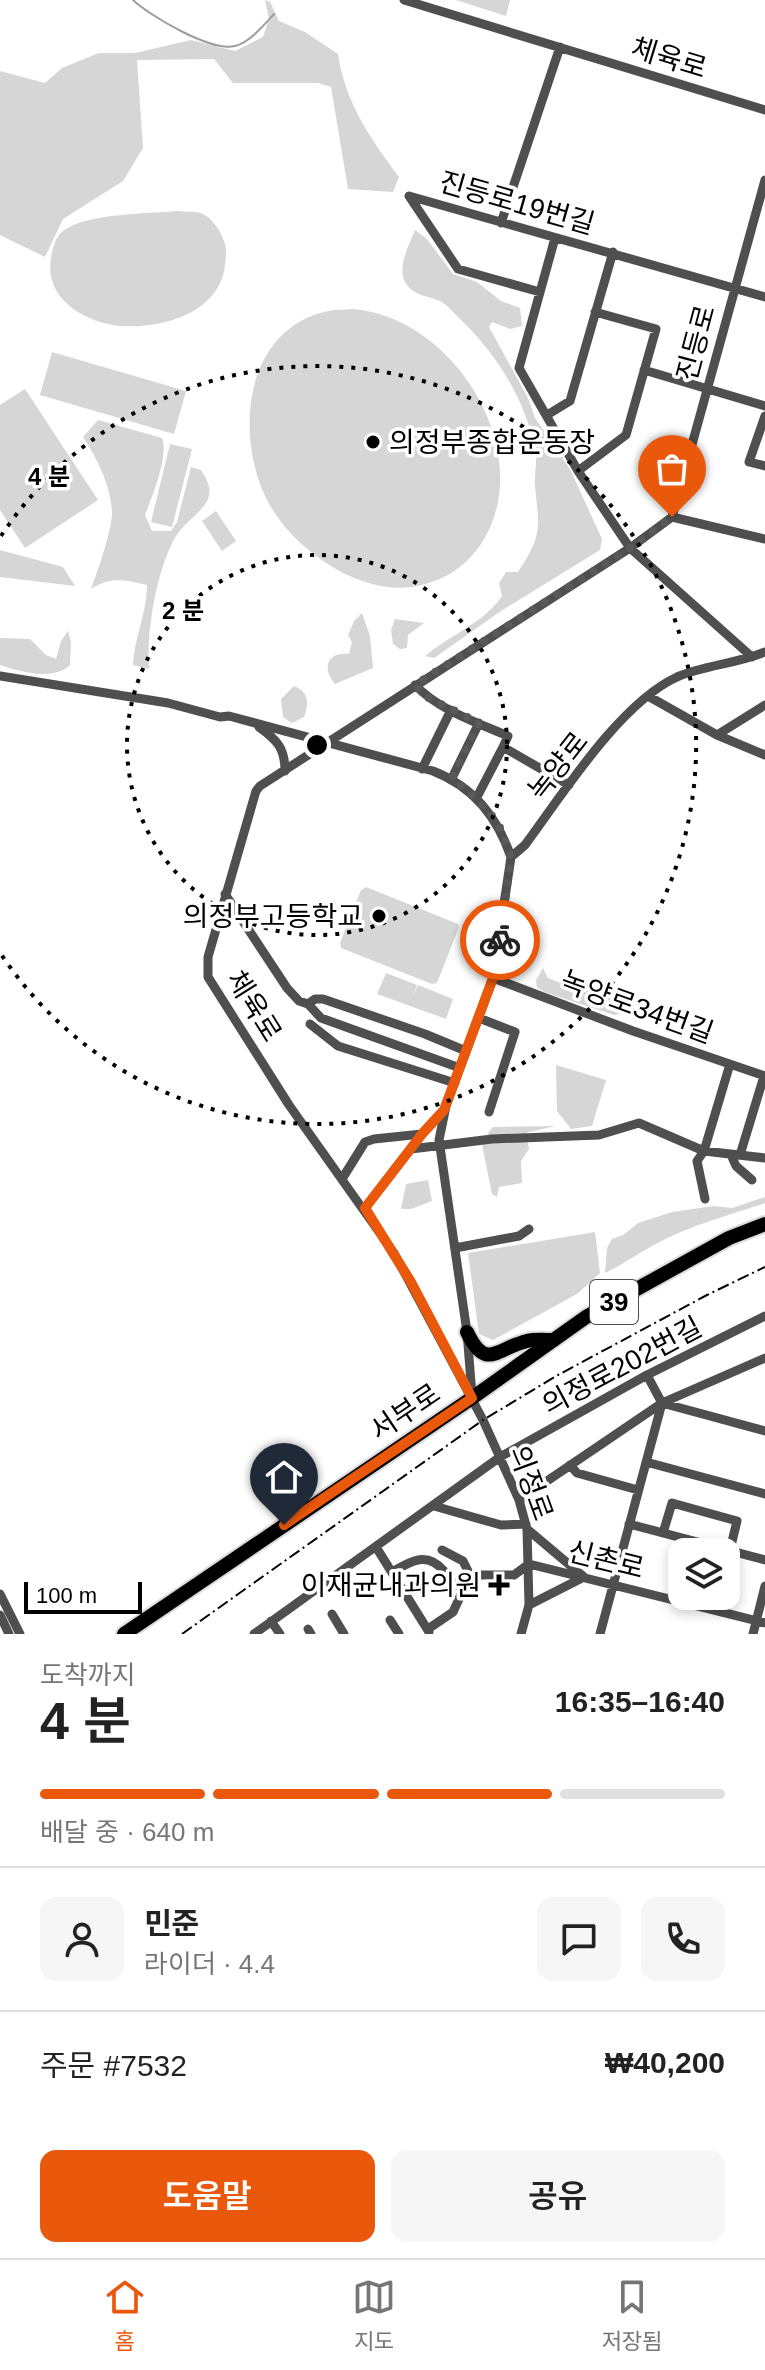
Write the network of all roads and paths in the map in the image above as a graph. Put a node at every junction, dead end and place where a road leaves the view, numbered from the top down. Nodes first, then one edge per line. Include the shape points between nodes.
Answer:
1 (404, 0) edge
2 (560, 47) junction
3 (765, 110) edge
4 (765, 180) edge
5 (501, 223) junction
6 (555, 238) junction
7 (613, 252) junction
8 (733, 288) junction
9 (540, 292) junction
10 (765, 297) edge
11 (595, 312) junction
12 (644, 370) junction
13 (708, 387) junction
14 (765, 406) edge
15 (547, 415) junction
16 (765, 416) edge
17 (765, 466) edge
18 (578, 471) junction
19 (672, 517) junction
20 (765, 539) edge
21 (630, 548) junction
22 (765, 652) edge
23 (752, 657) junction
24 (0, 676) edge
25 (415, 685) junction
26 (648, 696) junction
27 (765, 705) edge
28 (451, 710) junction
29 (254, 722) junction
30 (479, 723) junction
31 (717, 735) junction
32 (325, 743) junction
33 (503, 747) junction
34 (765, 755) edge
35 (422, 769) junction
36 (285, 771) junction
37 (452, 778) junction
38 (569, 785) junction
39 (476, 799) junction
40 (511, 857) junction
41 (225, 894) junction
42 (493, 978) junction
43 (308, 1004) junction
44 (479, 1018) junction
45 (310, 1024) dead end
46 (466, 1051) junction
47 (730, 1064) junction
48 (460, 1068) junction
49 (764, 1076) edge
50 (455, 1083) junction
51 (444, 1110) junction
52 (489, 1112) dead end
53 (422, 1134) junction
54 (440, 1145) junction
55 (411, 1149) junction
56 (704, 1151) junction
57 (735, 1155) junction
58 (765, 1158) edge
59 (342, 1179) junction
60 (752, 1180) dead end
61 (705, 1199) dead end
62 (365, 1208) junction
63 (765, 1224) edge
64 (529, 1229) dead end
65 (455, 1248) junction
66 (765, 1316) edge
67 (467, 1332) junction
68 (554, 1340) junction
69 (765, 1358) edge
70 (647, 1375) junction
71 (472, 1398) junction
72 (662, 1403) junction
73 (765, 1431) edge
74 (500, 1457) junction
75 (646, 1462) junction
76 (570, 1465) junction
77 (638, 1490) junction
78 (765, 1494) edge
79 (519, 1500) junction
80 (434, 1506) junction
81 (629, 1524) junction
82 (527, 1526) junction
83 (663, 1533) junction
84 (683, 1538) edge
85 (733, 1538) edge
86 (376, 1547) junction
87 (442, 1550) dead end
88 (740, 1553) edge
89 (765, 1560) edge
90 (529, 1564) junction
91 (392, 1572) junction
92 (470, 1575) junction
93 (584, 1577) junction
94 (612, 1584) junction
95 (765, 1586) edge
96 (463, 1589) junction
97 (0, 1594) edge
98 (529, 1605) junction
99 (332, 1614) dead end
100 (0, 1615) edge
101 (390, 1620) dead end
102 (271, 1621) junction
103 (761, 1622) edge
104 (429, 1632) edge
105 (9, 1634) edge
106 (20, 1634) edge
107 (124, 1634) edge
108 (254, 1634) edge
109 (280, 1634) edge
110 (344, 1634) edge
111 (399, 1634) edge
112 (521, 1634) edge
113 (600, 1634) edge
114 (753, 1634) edge

1 - 2 street, 체육로
2 - 3 street, 체육로
2 - 5 street
4 - 8 street, 진등로
5 - 6 street, 진등로19번길
5 - 9 street, 진등로19번길 via 409,196 458,269
6 - 7 street, 진등로19번길
6 - 9 street
7 - 8 street, 진등로19번길
7 - 11 street, 진등로19번길
8 - 10 street, 진등로19번길
8 - 13 street, 진등로
9 - 15 street via 519,368
11 - 12 street via 656,329
11 - 15 street, 진등로19번길 via 570,401
12 - 13 street
12 - 18 street via 626,435
13 - 14 street
13 - 19 street, 진등로
15 - 18 street
16 - 17 street via 749,462
18 - 21 street
19 - 20 street
19 - 21 street, 체육로
21 - 23 street
21 - 25 street, 체육로
22 - 23 street, 녹양로
23 - 26 street, 녹양로 via 678,677
24 - 29 street
25 - 28 street
25 - 32 street, 체육로
26 - 31 street
26 - 38 street, 녹양로
27 - 31 street
28 - 30 street
28 - 35 street
29 - 32 street
29 - 36 street via 278,741
30 - 33 street via 508,736
30 - 37 street
31 - 34 street
32 - 35 street
32 - 36 street, 체육로
33 - 38 street
33 - 39 street
35 - 37 street
36 - 41 street, 체육로 via 256,791
37 - 39 street
38 - 40 street, 녹양로
39 - 40 street via 499,825
40 - 42 street
41 - 43 street via 287,988
41 - 59 street, 체육로 via 208,957 208,977
42 - 44 street
42 - 47 street, 녹양로34번길
43 - 46 street via 323,999
43 - 48 street via 321,1018
44 - 46 street
44 - 52 street via 515,1032
45 - 50 street via 338,1046
46 - 48 street
47 - 49 street, 녹양로34번길
47 - 56 street
48 - 50 street
49 - 57 street
50 - 51 street
51 - 53 street
51 - 54 street
53 - 55 street
53 - 59 street via 365,1142
54 - 55 street
54 - 56 street via 599,1135 639,1123
54 - 65 street
55 - 62 street
56 - 57 street
56 - 61 street via 697,1161
57 - 58 street
57 - 60 street via 736,1166
59 - 62 street, 체육로
62 - 71 street, 체육로
63 - 68 main road, 서부로 / 39 via 729,1238
64 - 65 street via 519,1236
65 - 67 street
66 - 70 street, 의정로202번길
67 - 68 main road via 475,1348 486,1355 526,1341
67 - 71 street
68 - 71 main road, 서부로 / 39
69 - 72 street
70 - 72 street
70 - 74 street, 의정로202번길
71 - 74 street, 의정로
71 - 107 main road, 서부로 / 39
72 - 73 street
72 - 75 street
72 - 76 street
74 - 79 street, 의정로
74 - 80 street, 의정로202번길
75 - 77 street
75 - 78 street
76 - 77 street via 577,1473
76 - 79 street
77 - 81 street
79 - 82 street, 의정로
80 - 82 street via 501,1525
80 - 86 street, 의정로202번길
81 - 83 street
81 - 94 street
82 - 90 street, 의정로
82 - 93 street
83 - 84 street
83 - 85 street via 672,1503 737,1521
86 - 91 street
86 - 102 street, 의정로202번길
87 - 92 street via 463,1561
88 - 89 street
90 - 92 street via 514,1575
90 - 93 street, 신촌로
90 - 98 street, 의정로
91 - 96 street via 414,1559 425,1560
91 - 104 street
92 - 96 street
93 - 94 street, 신촌로
93 - 98 street
94 - 103 street, 신촌로
94 - 113 street
95 - 103 street
96 - 104 street via 453,1612
97 - 106 street
98 - 112 street, 의정로
99 - 110 street
100 - 105 street
101 - 111 street
102 - 108 street, 의정로202번길
102 - 109 street
103 - 114 street

